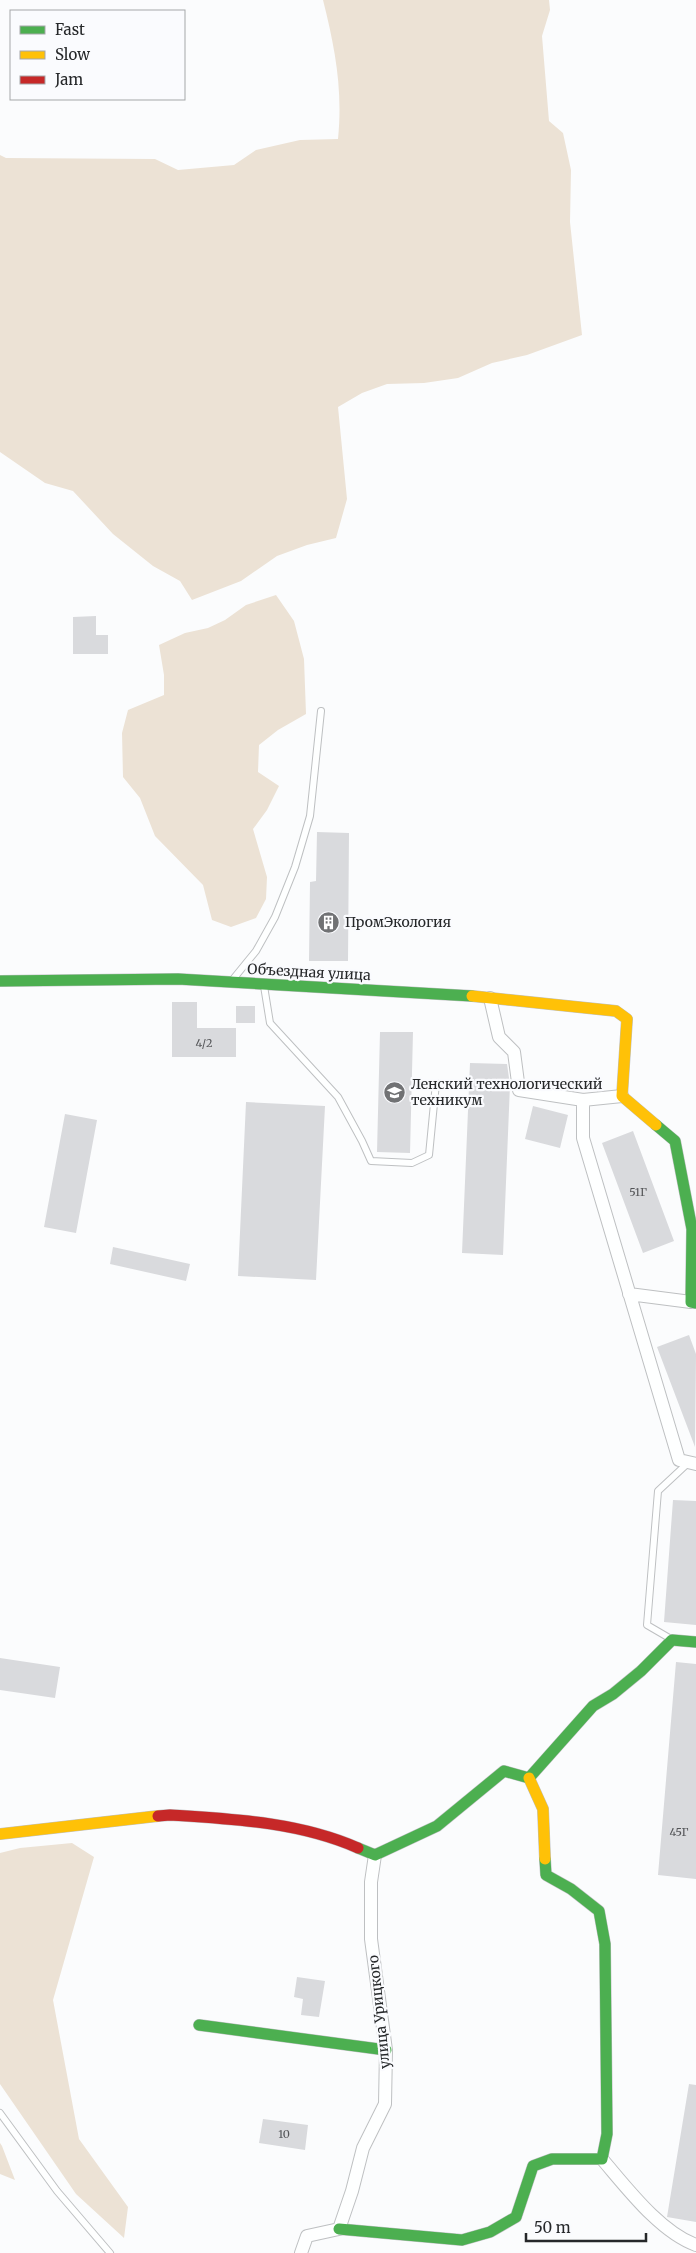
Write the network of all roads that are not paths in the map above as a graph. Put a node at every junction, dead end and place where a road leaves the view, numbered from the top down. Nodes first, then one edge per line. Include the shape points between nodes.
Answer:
1 (321, 712) dead end
2 (0, 980) edge
3 (230, 983) junction
4 (264, 985) junction
5 (490, 998) junction
6 (436, 1083) dead end
7 (622, 1096) junction
8 (583, 1100) junction
9 (628, 1294) junction
10 (694, 1302) edge
11 (692, 1463) edge
12 (672, 1640) junction
13 (696, 1642) edge
14 (529, 1778) junction
15 (0, 1834) edge
16 (375, 1855) junction
17 (199, 2025) dead end
18 (386, 2050) junction
19 (0, 2112) edge
20 (602, 2159) junction
21 (339, 2229) junction
22 (696, 2246) edge
23 (110, 2253) edge
24 (301, 2253) edge

1 - 3 lane via 310,816 295,867 261,942
2 - 3 street, Объездная улица via 178,979
3 - 4 street, Объездная улица
4 - 5 street, Объездная улица
4 - 6 lane via 270,1023 338,1097 371,1161 412,1163 429,1155
5 - 7 street, Объездная улица via 616,1011 627,1019
5 - 8 street via 499,1038 514,1052 519,1090
7 - 8 street
7 - 10 street via 675,1141 692,1229
8 - 9 street via 583,1138
9 - 10 street
9 - 11 street via 679,1460
11 - 12 lane via 658,1491 648,1625
12 - 13 street
12 - 14 street via 614,1694 593,1706
14 - 16 street via 504,1771 437,1826
14 - 20 street via 543,1809 546,1875 599,1911 605,1944 606,2134
15 - 16 street via 170,1815 249,1820 332,1836
16 - 18 street, улица Урицкого via 371,1939
17 - 18 street
18 - 21 street, улица Урицкого via 385,2104 363,2148
19 - 23 lane via 57,2191
20 - 21 street via 552,2159 533,2166 516,2217 490,2232 462,2240
20 - 22 street via 658,2219 683,2241
21 - 24 street via 307,2236

